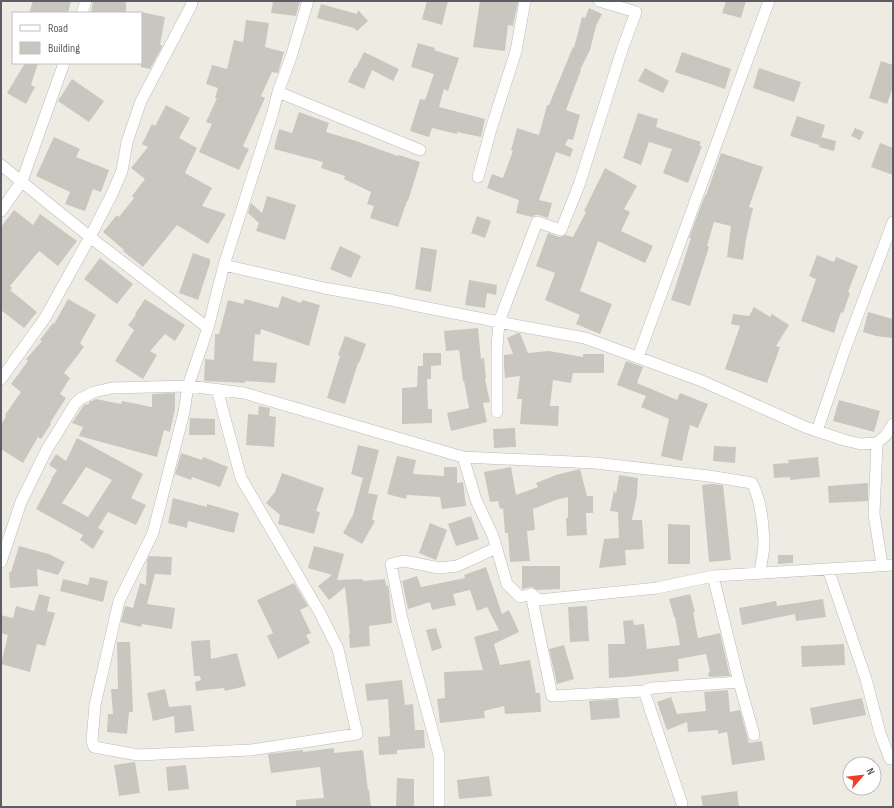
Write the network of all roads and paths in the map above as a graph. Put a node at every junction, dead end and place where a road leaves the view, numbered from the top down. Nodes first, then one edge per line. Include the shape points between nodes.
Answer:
1 (86, 1) edge
2 (192, 1) edge
3 (308, 1) edge
4 (525, 1) edge
5 (599, 1) edge
6 (769, 1) edge
7 (82, 12) edge
8 (64, 64) edge
9 (278, 92) junction
10 (420, 150) dead end
11 (1, 165) edge
12 (478, 177) dead end
13 (22, 181) junction
14 (1, 211) edge
15 (893, 222) edge
16 (90, 237) junction
17 (224, 265) junction
18 (499, 322) junction
19 (208, 328) junction
20 (638, 357) junction
21 (1, 379) edge
22 (188, 386) junction
23 (217, 389) junction
24 (497, 412) dead end
25 (893, 424) edge
26 (817, 431) junction
27 (877, 443) junction
28 (463, 457) junction
29 (496, 548) junction
30 (1, 562) edge
31 (888, 565) edge
32 (828, 569) junction
33 (760, 573) junction
34 (713, 576) junction
35 (531, 594) junction
36 (739, 682) junction
37 (644, 691) junction
38 (754, 735) dead end
39 (890, 758) dead end
40 (682, 804) dead end
41 (439, 807) edge

1 - 7 street
2 - 16 street via 141,101 127,142 122,172
3 - 9 street
4 - 12 street via 516,51
5 - 18 street via 636,12 579,185 561,230 537,222
6 - 20 street
8 - 13 street
9 - 10 street
9 - 17 street
11 - 13 street
13 - 14 street
13 - 16 street
15 - 26 street
16 - 19 street
16 - 21 street via 45,318
17 - 18 street via 324,288
17 - 19 street
18 - 20 street via 585,338
18 - 24 street
19 - 22 street
20 - 26 street via 702,381
22 - 23 street
22 - 23 street via 184,412 153,533 120,601 95,705 92,741 94,747 138,755 251,750 357,734 338,649 320,613 241,478
22 - 30 street via 112,388 94,392 74,404 46,451 24,496
23 - 28 street via 244,393
25 - 27 street
26 - 27 street via 861,444
27 - 31 street via 874,514
28 - 29 street via 476,500
28 - 33 street via 595,463 752,483 760,508 764,543
29 - 35 street via 508,584 520,597
29 - 41 street via 457,566 439,568 404,561 391,564 402,619 439,755
31 - 32 street
32 - 33 street
32 - 39 street
33 - 34 street
34 - 35 street via 656,588 539,600
34 - 36 street
35 - 37 street via 552,696
36 - 37 street via 652,688
36 - 38 street
37 - 40 street

